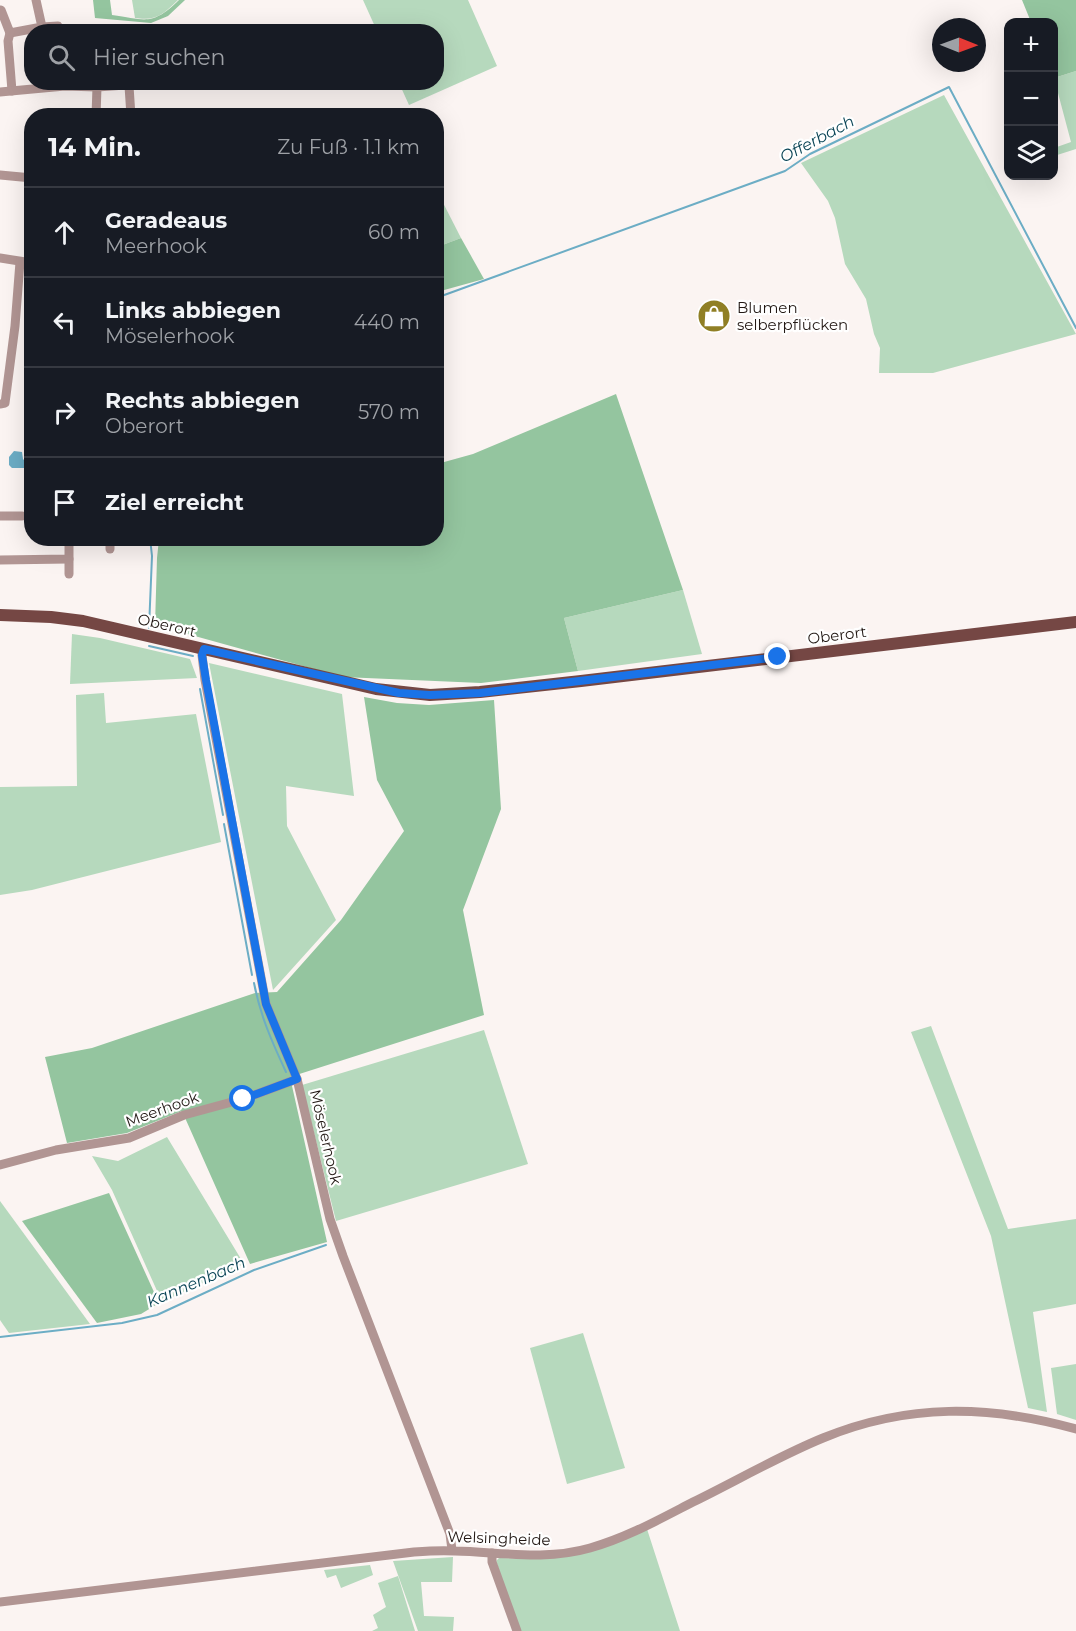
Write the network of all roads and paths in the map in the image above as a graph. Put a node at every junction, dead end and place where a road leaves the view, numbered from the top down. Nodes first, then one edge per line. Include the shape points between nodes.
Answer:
1 (36, 0) edge
2 (2, 10) dead end
3 (41, 24) edge
4 (24, 30) edge
5 (10, 33) junction
6 (24, 90) edge
7 (97, 90) edge
8 (129, 90) edge
9 (12, 91) junction
10 (0, 92) edge
11 (96, 108) edge
12 (130, 108) edge
13 (0, 175) edge
14 (24, 177) edge
15 (0, 258) edge
16 (20, 262) junction
17 (24, 262) edge
18 (2, 404) edge
19 (0, 516) edge
20 (22, 516) dead end
21 (69, 546) edge
22 (69, 559) junction
23 (0, 560) edge
24 (69, 574) dead end
25 (0, 615) edge
26 (1076, 622) edge
27 (204, 649) junction
28 (297, 1079) junction
29 (0, 1165) edge
30 (1076, 1429) edge
31 (452, 1550) junction
32 (492, 1553) junction
33 (0, 1602) edge
34 (517, 1631) edge

1 - 3 street
2 - 5 street
4 - 5 street
5 - 9 street
6 - 9 street
7 - 11 street
8 - 12 street
9 - 10 street
13 - 14 street
15 - 16 street
16 - 17 street
16 - 18 street via 15,327
19 - 20 street
21 - 22 street
22 - 23 street
22 - 24 street
25 - 27 main road, Oberort via 83,621
26 - 27 main road, Oberort via 454,695 376,690
27 - 28 street, Möselerhook via 206,680 266,1004
28 - 29 street, Meerhook via 184,1115 129,1138 56,1150
28 - 31 street, Möselerhook via 330,1218 450,1534
30 - 32 street, Welsingheide via 989,1411 952,1410 888,1418 825,1437 640,1528 590,1548 556,1555
31 - 32 street, Welsingheide
31 - 33 street, Welsingheide via 389,1554
32 - 34 street

